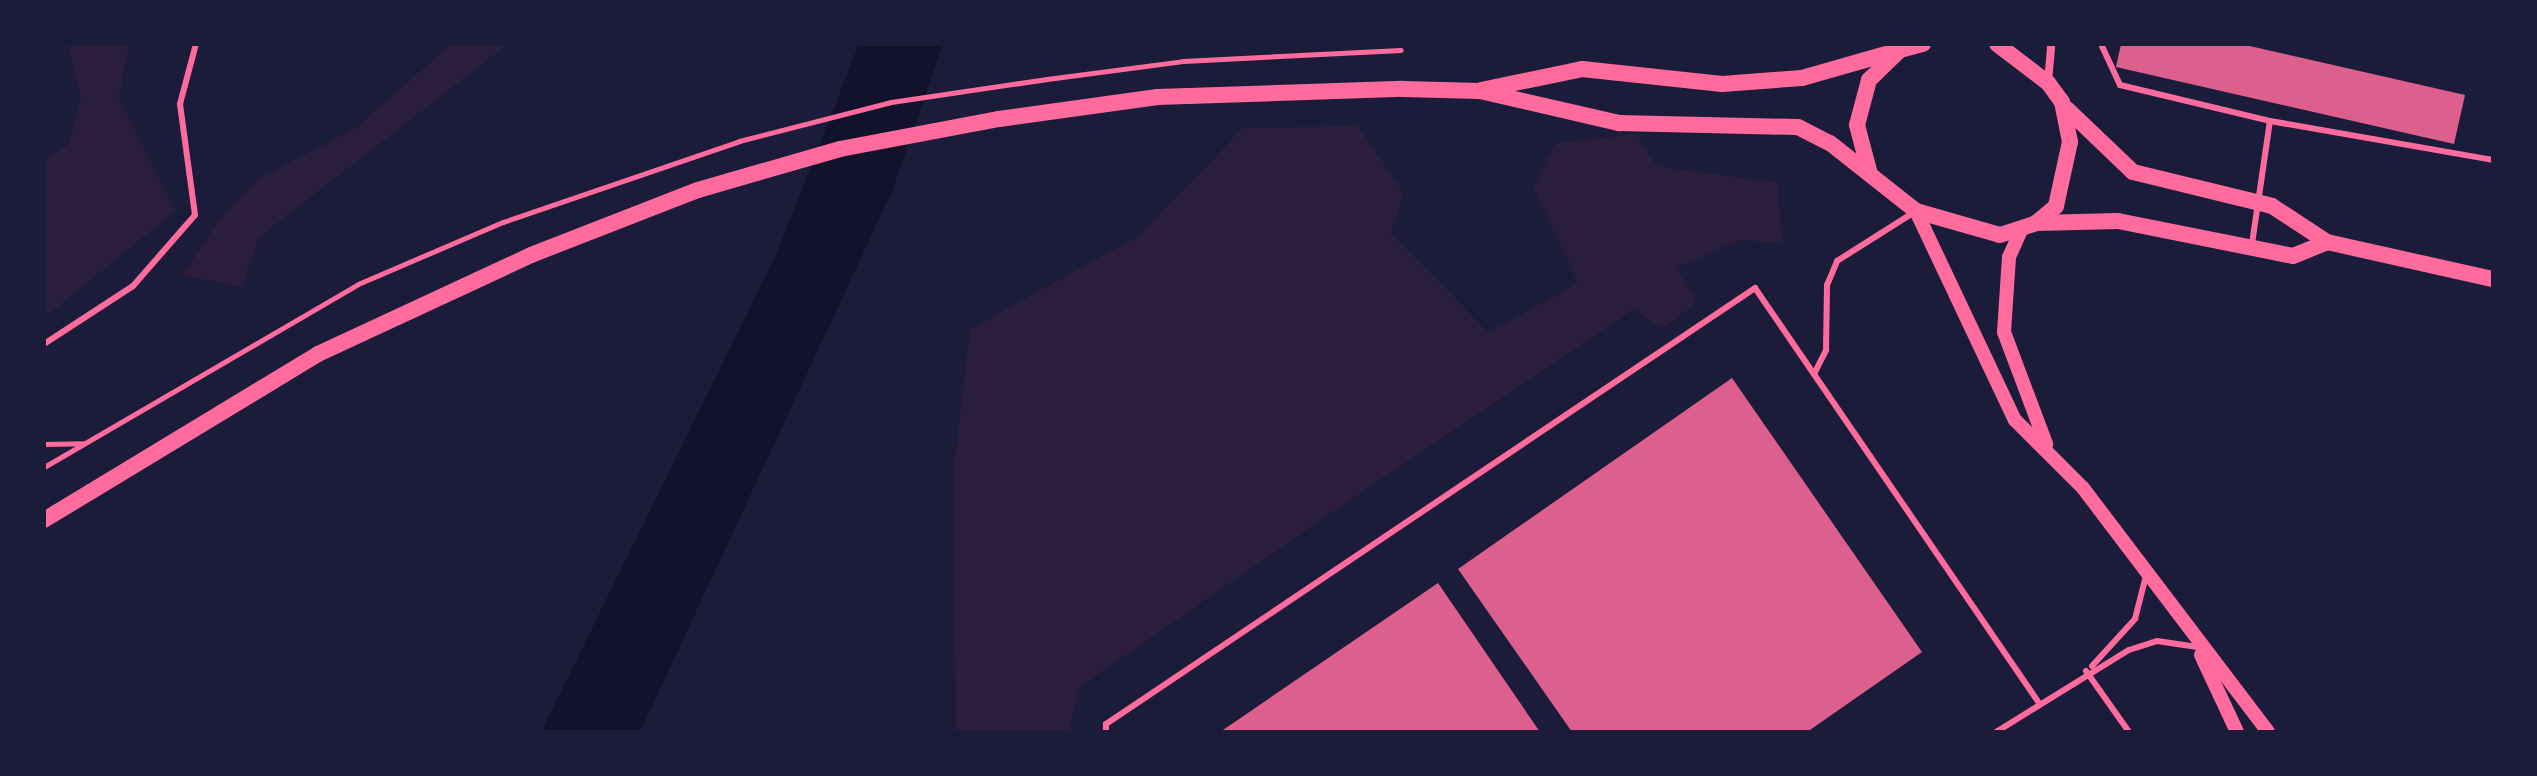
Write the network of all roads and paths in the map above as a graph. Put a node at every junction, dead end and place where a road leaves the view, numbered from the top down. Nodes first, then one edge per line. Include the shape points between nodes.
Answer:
1 (196, 44) edge
2 (1923, 44) edge
3 (1997, 44) edge
4 (2051, 44) edge
5 (2101, 44) edge
6 (1900, 50) junction
7 (2048, 83) junction
8 (1480, 91) junction
9 (2062, 102) junction
10 (2270, 121) junction
11 (2493, 160) edge
12 (1870, 175) junction
13 (2258, 203) junction
14 (1916, 211) junction
15 (2029, 226) junction
16 (2327, 242) junction
17 (2251, 247) junction
18 (2493, 279) edge
19 (44, 344) edge
20 (1814, 374) junction
21 (111, 427) dead end
22 (84, 443) junction
23 (44, 444) edge
24 (2047, 448) junction
25 (44, 467) edge
26 (44, 520) edge
27 (2146, 573) junction
28 (2198, 647) junction
29 (2086, 671) junction
30 (2039, 703) junction
31 (1106, 732) edge
32 (1996, 732) edge
33 (2129, 732) edge
34 (2237, 732) edge
35 (2268, 732) edge

1 - 19 lane via 180,104 195,215 133,286
2 - 6 main road
3 - 7 main road
4 - 7 street
5 - 10 lane via 2120,85
6 - 8 main road via 1802,78 1722,84 1582,69
6 - 12 main road via 1869,80 1859,106 1858,145
7 - 9 main road
8 - 12 main road via 1619,123 1798,127
8 - 26 main road via 1157,97 840,149 698,190 403,311 224,406
9 - 13 main road via 2133,172
9 - 15 main road via 2066,179 2056,206
10 - 11 lane
10 - 13 lane
12 - 14 main road
13 - 16 main road
13 - 17 lane
14 - 15 main road via 1970,231 2000,235
14 - 20 lane via 1837,261 1827,285 1826,350
14 - 24 street via 1964,304 1989,375 2015,420
15 - 17 main road via 2118,221
15 - 24 street via 2008,267 2004,332
16 - 17 main road via 2293,256
16 - 18 main road
20 - 30 lane
20 - 31 lane via 1755,288 1106,724
21 - 22 path
22 - 23 path
22 - 25 path
24 - 27 street
27 - 28 street
27 - 29 lane via 2135,619
28 - 29 lane via 2157,641
28 - 34 street
28 - 35 street
29 - 30 lane
29 - 33 lane
30 - 32 lane

